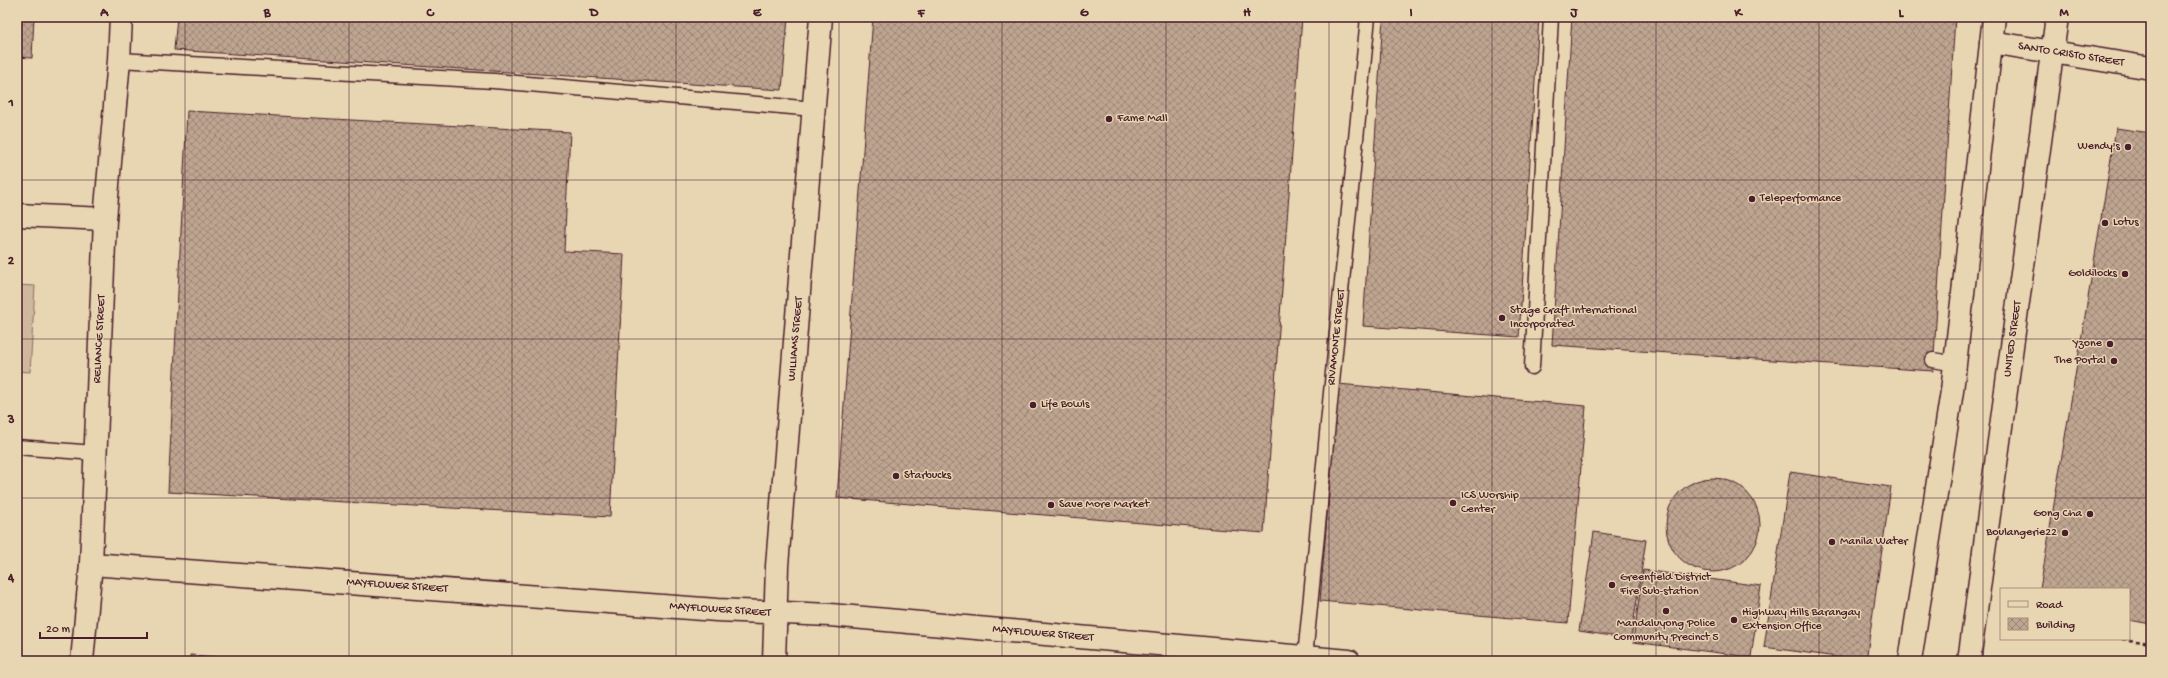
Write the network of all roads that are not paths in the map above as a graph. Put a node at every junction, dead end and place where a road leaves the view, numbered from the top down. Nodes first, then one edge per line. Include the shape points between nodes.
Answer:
1 (121, 17) edge
2 (821, 17) edge
3 (1368, 17) edge
4 (1551, 17) edge
5 (1994, 17) edge
6 (2057, 17) edge
7 (1991, 42) junction
8 (2053, 53) junction
9 (119, 60) junction
10 (2151, 68) edge
11 (814, 109) junction
12 (17, 215) edge
13 (105, 219) junction
14 (1933, 360) dead end
15 (1956, 364) junction
16 (1532, 367) dead end
17 (17, 447) edge
18 (95, 453) junction
19 (91, 564) junction
20 (774, 614) junction
21 (1305, 657) junction
22 (82, 661) edge
23 (774, 661) edge
24 (1349, 661) edge
25 (1910, 661) edge
26 (1969, 661) edge

1 - 9 street, RELIANCE STREET
2 - 11 street, WILLIAMS STREET
3 - 21 lane, RIVAMONTE STREET
4 - 16 lane
5 - 7 street
6 - 8 street, UNITED STREET
7 - 8 street, SANTO CRISTO STREET
7 - 15 street
8 - 10 street, SANTO CRISTO STREET
8 - 26 street, UNITED STREET
9 - 11 lane via 494,81
9 - 13 street, RELIANCE STREET
11 - 20 street, WILLIAMS STREET
12 - 13 street
13 - 18 street, RELIANCE STREET
14 - 15 lane
15 - 25 street
17 - 18 lane
18 - 19 street, RELIANCE STREET
19 - 20 street, MAYFLOWER STREET
19 - 22 street, RELIANCE STREET
20 - 21 street, MAYFLOWER STREET via 830,616
20 - 23 street, WILLIAMS STREET
21 - 24 street, MAYFLOWER STREET

